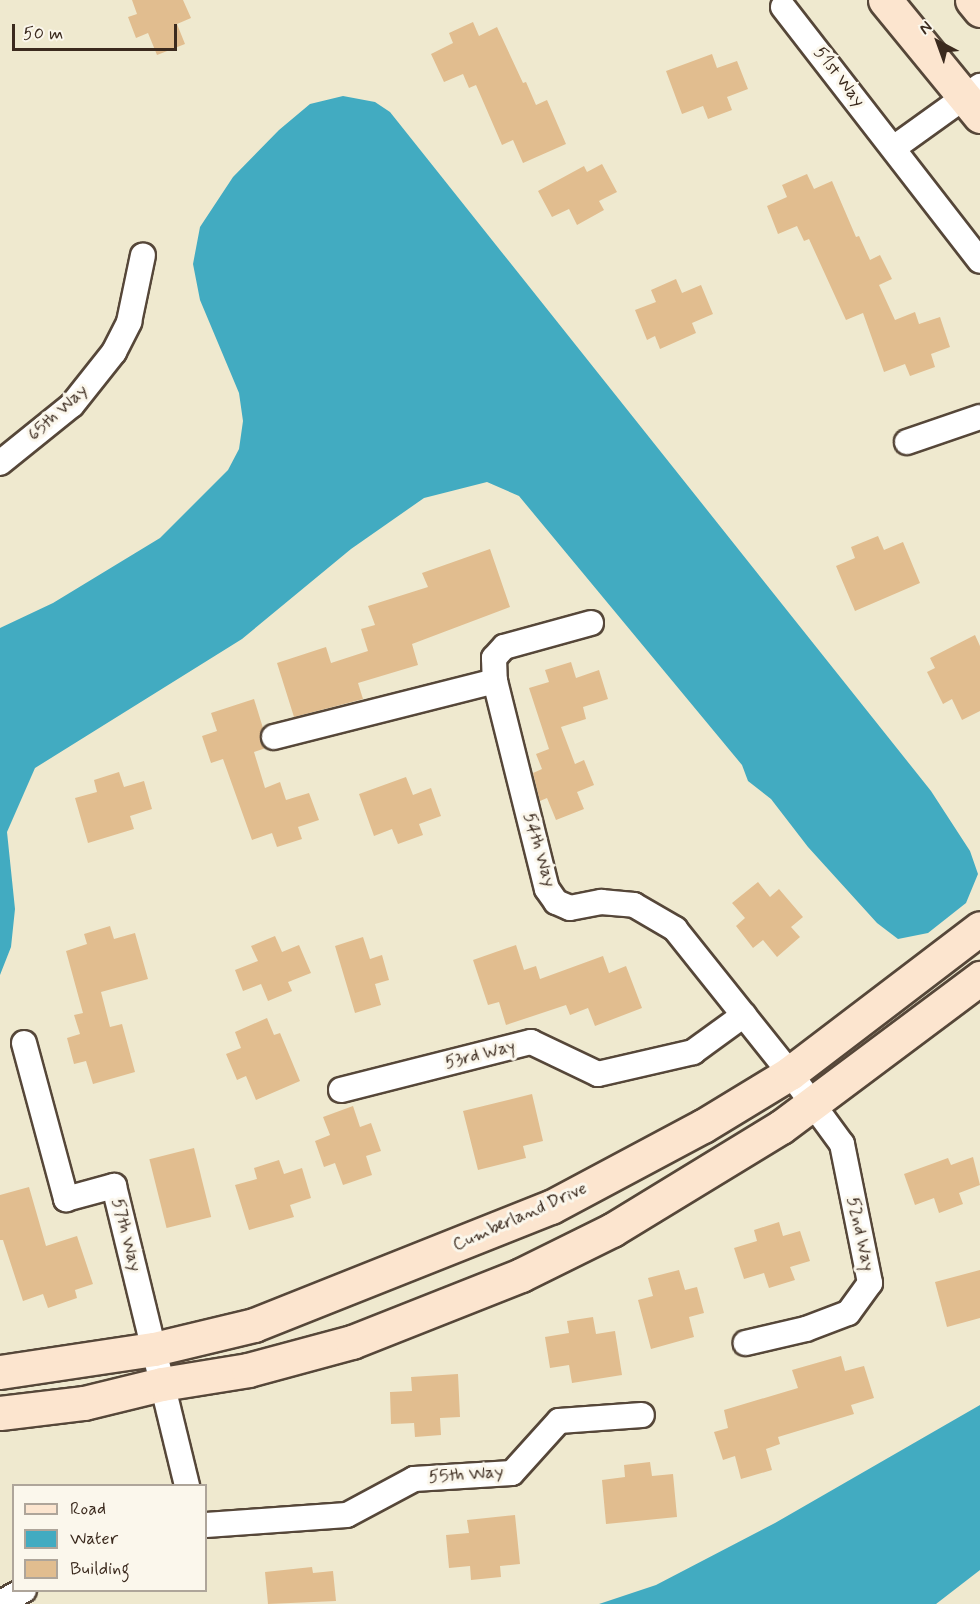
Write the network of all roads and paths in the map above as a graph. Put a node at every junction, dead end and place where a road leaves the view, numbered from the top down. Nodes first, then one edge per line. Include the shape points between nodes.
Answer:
1 (885, 0) edge
2 (972, 0) edge
3 (783, 7) dead end
4 (980, 10) edge
5 (975, 99) edge
6 (895, 147) junction
7 (143, 255) dead end
8 (980, 261) edge
9 (980, 417) edge
10 (907, 442) dead end
11 (0, 463) edge
12 (591, 623) dead end
13 (495, 681) junction
14 (274, 737) dead end
15 (980, 928) edge
16 (980, 978) edge
17 (744, 1015) junction
18 (24, 1043) dead end
19 (341, 1090) dead end
20 (802, 1090) junction
21 (746, 1343) dead end
22 (154, 1349) junction
23 (0, 1372) edge
24 (162, 1384) junction
25 (0, 1413) edge
26 (642, 1415) dead end
27 (187, 1484) edge
28 (207, 1525) edge
29 (20, 1592) edge
30 (0, 1603) edge

1 - 5 street
2 - 4 street
3 - 6 street, 51st Way
5 - 6 street
6 - 8 street, 51st Way
7 - 11 street, 65th Way via 129,322 95,380 72,405
9 - 10 street
12 - 13 street, 54th Way via 504,646 494,658
13 - 14 street
13 - 17 street, 54th Way via 547,889 556,903 570,908 618,902 663,919
15 - 20 street, Cumberland Drive
16 - 20 street, Cumberland Drive
17 - 19 street, 53rd Way via 693,1052 598,1074 531,1042
17 - 20 street, 54th Way
18 - 22 street, 57th Way via 66,1198 114,1186
20 - 21 street, 52nd Way via 842,1144 870,1283 848,1313 806,1329
20 - 22 street, Cumberland Drive via 703,1126 551,1207 254,1325
20 - 24 street, Cumberland Drive via 612,1230 458,1302 340,1345 248,1370
22 - 23 street, Cumberland Drive
22 - 24 street, 57th Way
24 - 25 street, Cumberland Drive via 84,1403
24 - 27 street
26 - 28 street, 55th Way via 559,1421 512,1473 414,1479 347,1515
29 - 30 street

